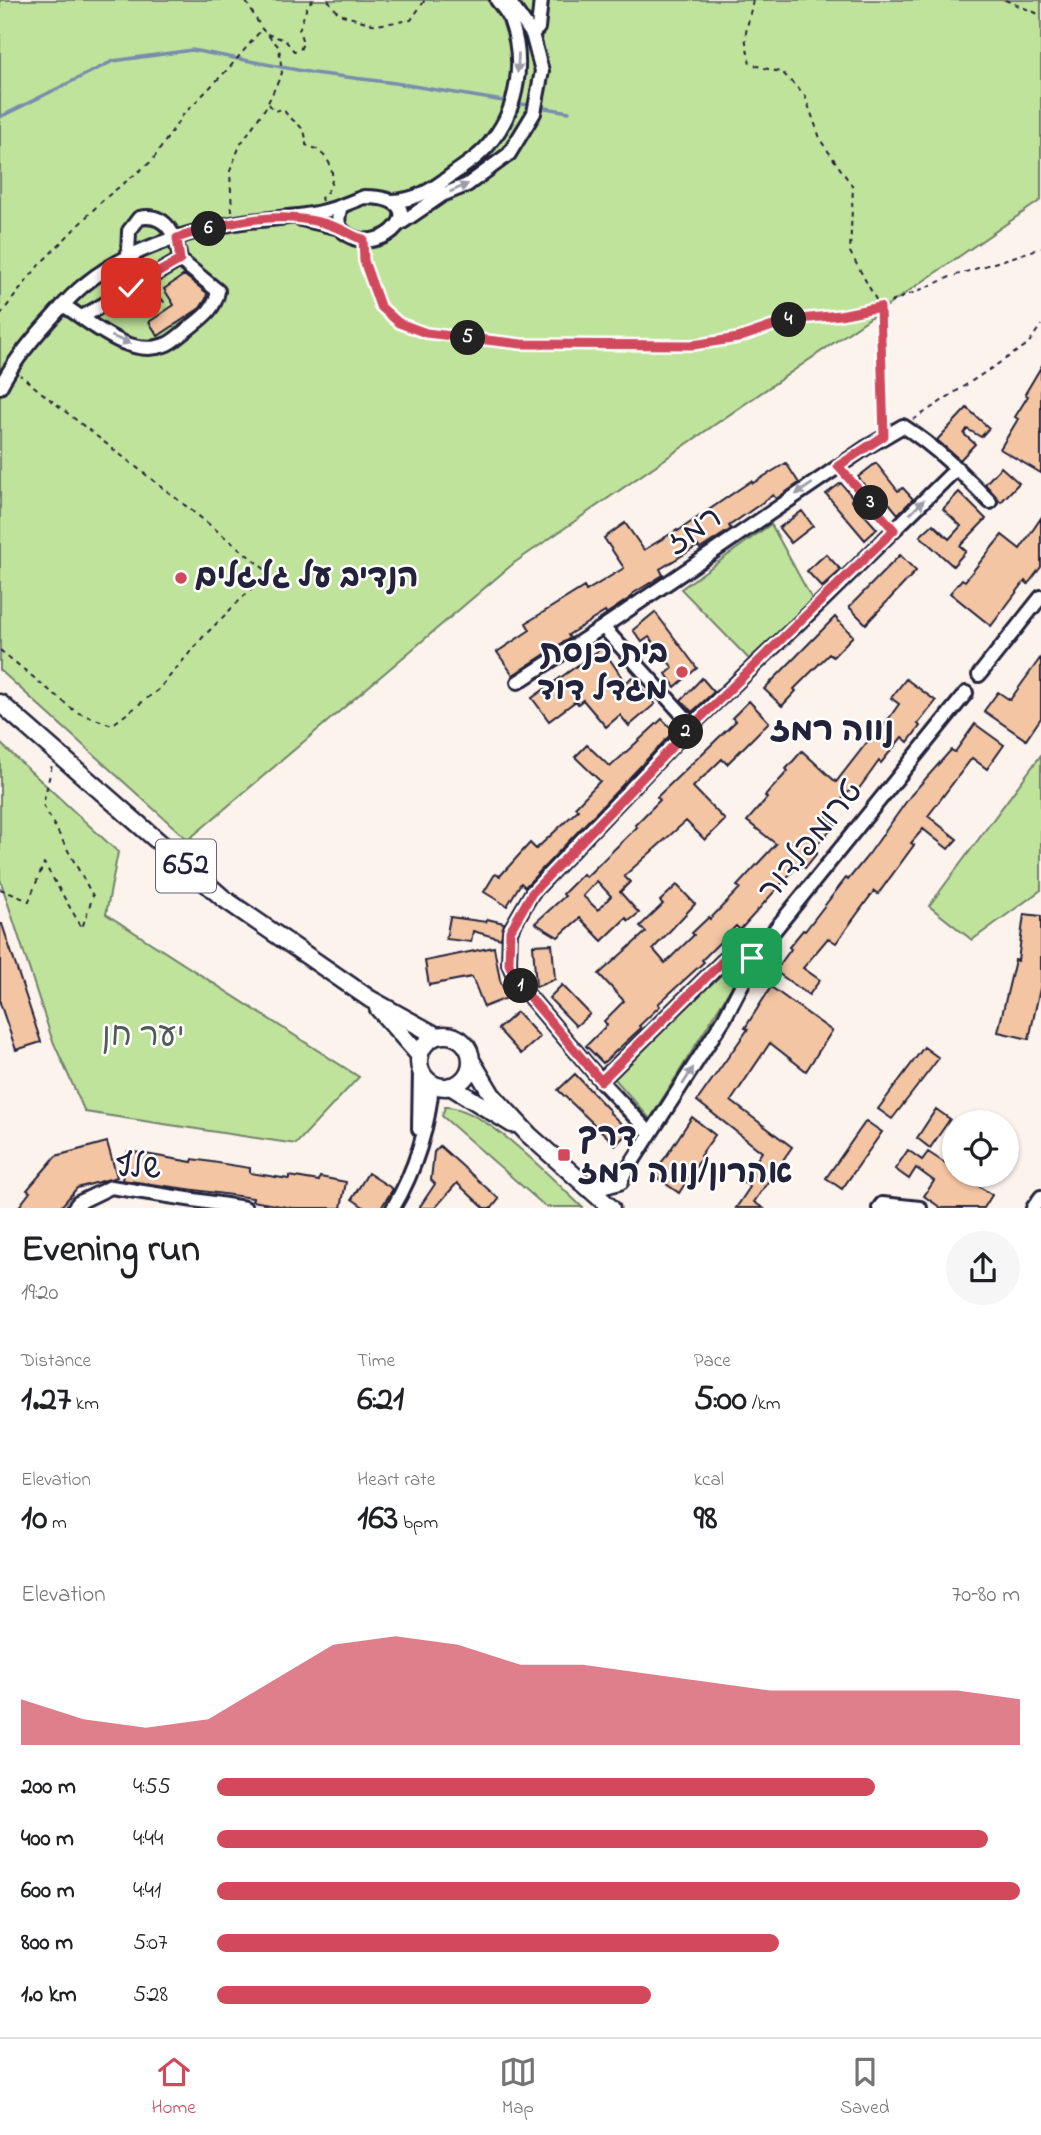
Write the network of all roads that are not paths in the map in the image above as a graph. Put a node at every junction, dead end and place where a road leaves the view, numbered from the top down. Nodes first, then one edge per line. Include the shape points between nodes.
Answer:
1 (497, 0) edge
2 (508, 0) edge
3 (541, 0) edge
4 (532, 34) junction
5 (391, 201) junction
6 (341, 206) junction
7 (294, 217) junction
8 (401, 223) junction
9 (340, 228) junction
10 (177, 238) junction
11 (128, 257) junction
12 (180, 260) junction
13 (63, 305) junction
14 (82, 317) junction
15 (0, 387) edge
16 (957, 468) junction
17 (990, 502) dead end
18 (1041, 597) edge
19 (603, 627) junction
20 (979, 675) dead end
21 (518, 682) dead end
22 (966, 693) dead end
23 (0, 703) edge
24 (0, 708) edge
25 (14, 717) junction
26 (692, 726) junction
27 (752, 958) junction
28 (370, 999) junction
29 (437, 1036) junction
30 (471, 1060) junction
31 (420, 1062) junction
32 (601, 1081) junction
33 (432, 1083) junction
34 (450, 1086) junction
35 (650, 1133) junction
36 (529, 1135) junction
37 (417, 1153) junction
38 (620, 1181) junction
39 (590, 1189) junction
40 (1041, 1197) edge
41 (207, 1205) edge
42 (75, 1208) edge
43 (244, 1208) edge
44 (394, 1208) edge
45 (611, 1208) edge
46 (617, 1208) edge
47 (879, 1208) edge
48 (920, 1208) edge
49 (1033, 1208) edge

1 -> 5 street via 511,20 519,50 517,86 506,119 492,141 453,175 407,201
2 - 4 street
3 - 4 street via 538,28
8 -> 4 street via 442,195 467,185 509,154 536,105 542,71
5 - 6 street via 364,197
5 - 8 street via 401,210
6 - 7 street
6 - 9 street
7 - 9 street
7 - 10 street via 233,223
8 - 9 street via 383,237 363,239
10 - 11 street
10 - 11 street via 162,222 150,216 139,218 129,231
10 - 12 street
11 - 13 street via 85,284
12 - 14 street
14 -> 12 street via 121,343 166,344 211,310 218,291
13 - 14 street
13 - 15 street
16 - 17 street
16 -> 19 street, רמז via 903,426
26 -> 16 street
18 - 20 street
19 - 21 street, רמז
19 - 26 street
22 - 27 street, טרומפלדור
23 - 25 main road, 652
24 - 25 main road, 652
25 - 28 main road, 652 via 223,898
26 - 32 street via 532,893 510,931 509,964 517,982
27 - 32 street via 727,957
35 -> 27 street, טרומפלדור via 724,1019
28 - 29 main road, 652
28 - 31 main road, 652
29 - 30 main road, 652 via 457,1038 467,1047
29 - 31 main road via 426,1044
30 - 34 main road via 465,1077
30 - 36 main road, 652 via 492,1095
31 - 33 main road, 652
31 - 37 street
32 - 35 street
33 - 34 main road, 652
33 - 37 street
34 - 36 main road, 652
35 - 38 street, טרומפלדור
36 - 39 main road, 652
37 - 44 street
38 - 39 main road
38 - 46 main road
39 - 45 main road, 652
40 - 49 street
41 - 42 street, שלף via 111,1187
41 - 43 street, שלף
47 - 48 street via 882,1204

